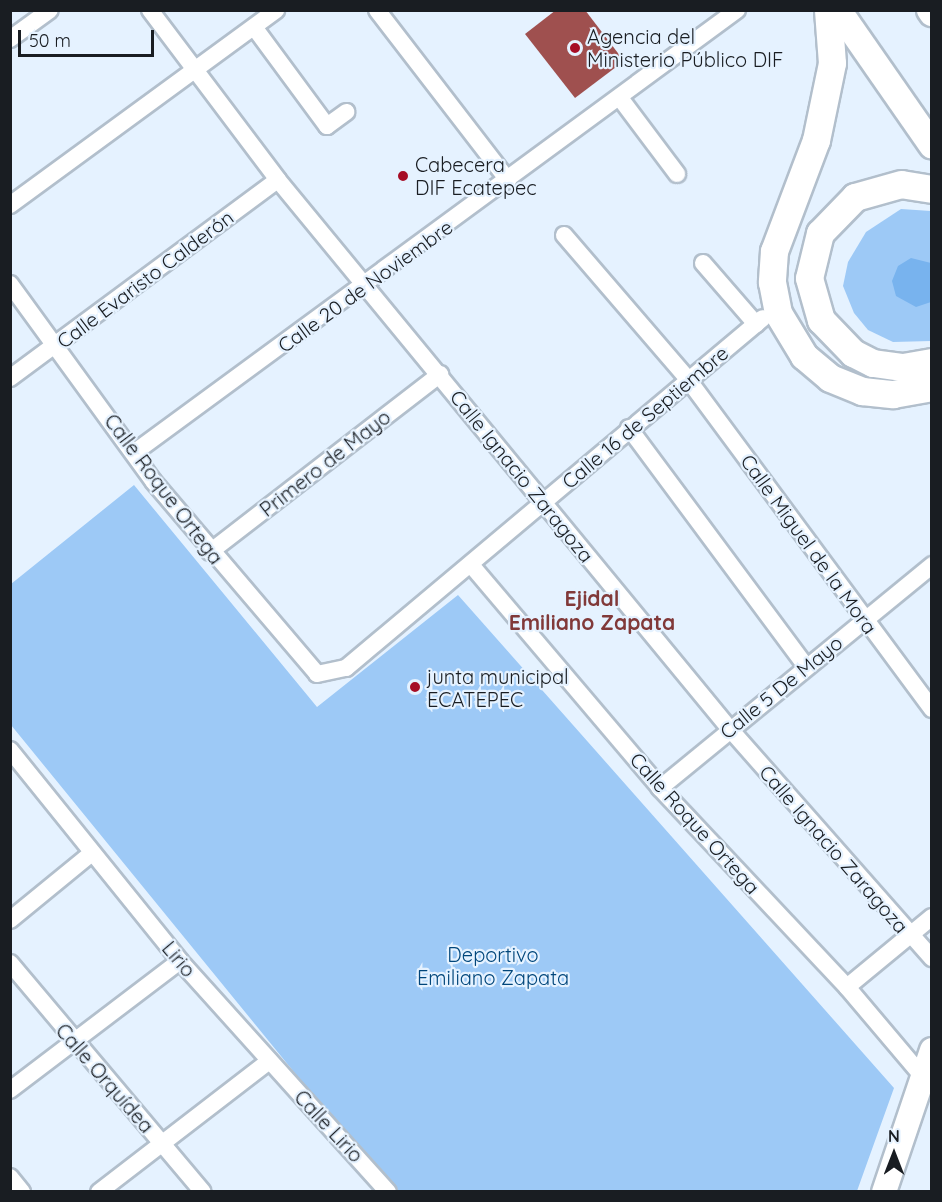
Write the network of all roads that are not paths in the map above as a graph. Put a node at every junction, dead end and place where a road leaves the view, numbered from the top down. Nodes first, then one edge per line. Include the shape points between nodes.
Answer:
1 (50, 10) edge
2 (150, 10) edge
3 (276, 10) edge
4 (378, 10) edge
5 (738, 10) edge
6 (828, 10) edge
7 (838, 10) edge
8 (254, 27) junction
9 (10, 39) edge
10 (196, 67) junction
11 (620, 98) junction
12 (346, 112) dead end
13 (932, 145) edge
14 (677, 174) dead end
15 (278, 180) junction
16 (508, 180) junction
17 (932, 189) edge
18 (10, 205) edge
19 (564, 235) dead end
20 (703, 263) dead end
21 (10, 284) edge
22 (367, 285) junction
23 (56, 345) junction
24 (932, 362) edge
25 (440, 374) junction
26 (10, 378) edge
27 (687, 378) junction
28 (932, 387) edge
29 (629, 428) junction
30 (135, 452) junction
31 (544, 504) junction
32 (210, 552) junction
33 (932, 565) edge
34 (472, 566) junction
35 (864, 620) junction
36 (807, 666) junction
37 (332, 674) joint
38 (932, 709) edge
39 (729, 728) junction
40 (10, 750) edge
41 (660, 788) junction
42 (92, 853) junction
43 (932, 917) edge
44 (10, 920) edge
45 (909, 935) junction
46 (932, 958) edge
47 (180, 961) junction
48 (10, 963) edge
49 (847, 987) junction
50 (73, 1043) junction
51 (932, 1050) edge
52 (269, 1061) junction
53 (923, 1077) junction
54 (10, 1090) edge
55 (162, 1144) junction
56 (10, 1177) edge
57 (22, 1191) edge
58 (99, 1191) edge
59 (203, 1191) edge
60 (388, 1191) edge
61 (884, 1191) edge

1 - 9 street
2 - 10 street, Calle Ignacio Zaragoza
3 - 8 street
4 - 16 street
5 - 11 street, Calle 20 de Noviembre
6 - 28 highway via 832,63 816,140 774,251 772,282 778,313 804,356 830,378 862,390 894,394
7 - 13 main road
8 - 10 street
8 - 12 street via 327,126
10 - 15 street, Calle Ignacio Zaragoza
10 - 18 street
11 - 14 street
11 - 16 street, Calle 20 de Noviembre
15 - 22 street, Calle Ignacio Zaragoza
15 - 23 street, Calle Evaristo Calderón
16 - 22 street, Calle 20 de Noviembre
17 - 24 highway via 901,184 855,197 820,233 809,278 821,320 853,353 873,363 903,367
19 - 27 street, Calle Miguel de la Mora
20 - 27 street, Calle 16 de Septiembre via 759,321
21 - 23 street, Calle Roque Ortega
22 - 25 street, Calle Ignacio Zaragoza
22 - 30 street, Calle 20 de Noviembre
23 - 26 street, Calle Evaristo Calderón
23 - 30 street, Calle Roque Ortega
25 - 31 street, Calle Ignacio Zaragoza
25 - 32 street, Primero de Mayo
27 - 29 street, Calle 16 de Septiembre
27 - 35 street, Calle Miguel de la Mora
29 - 31 street, Calle 16 de Septiembre
29 - 36 street
30 - 32 street, Calle Roque Ortega
31 - 34 street, Calle 16 de Septiembre
31 - 39 street, Calle Ignacio Zaragoza
32 - 37 street, Calle Roque Ortega via 318,674
33 - 35 street, Calle 5 De Mayo
34 - 37 street, Calle 16 de Septiembre
34 - 41 street, Calle Roque Ortega
35 - 36 street, Calle 5 De Mayo
35 - 38 street, Calle Miguel de la Mora
36 - 39 street, Calle 5 De Mayo
39 - 41 street, Calle 5 De Mayo
39 - 45 street, Calle Ignacio Zaragoza
40 - 42 street, Lirio
41 - 49 street, Calle Roque Ortega
42 - 44 street
42 - 47 street, Lirio
43 - 45 street
45 - 46 street, Calle Ignacio Zaragoza
45 - 49 street
47 - 50 street
47 - 52 street, Lirio
48 - 50 street, Calle Orquídea
49 - 53 street, Calle Roque Ortega
50 - 54 street
50 - 55 street, Calle Orquídea
51 - 53 main road
52 - 55 street
52 - 60 street, Calle Lirio
53 - 61 main road
55 - 58 street
55 - 59 street, Calle Orquídea
56 - 57 street

